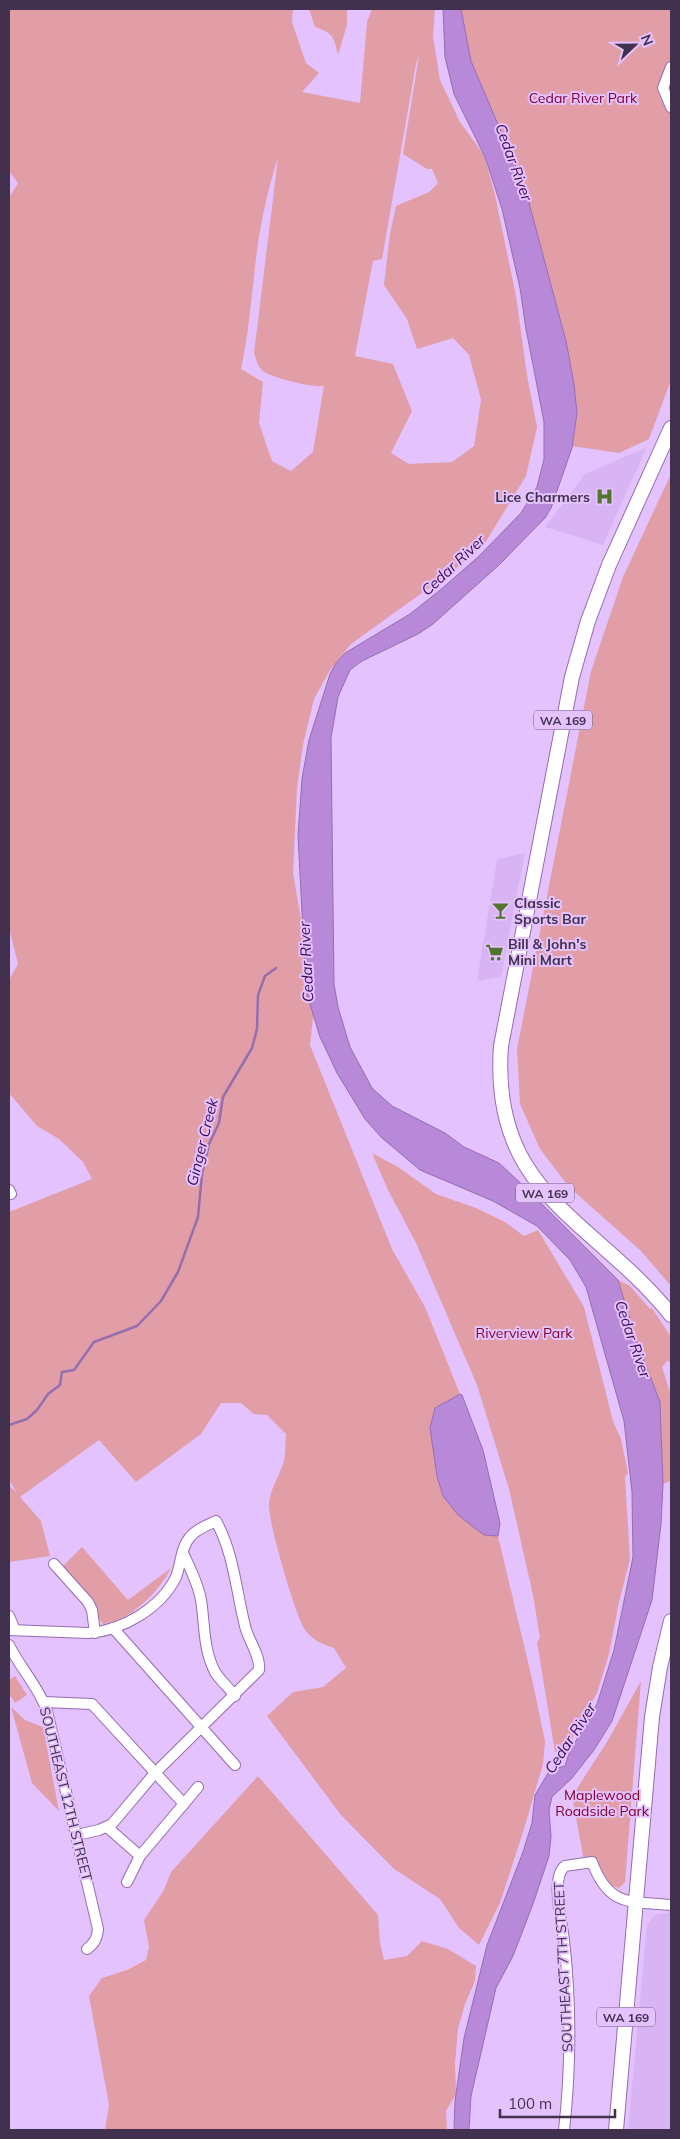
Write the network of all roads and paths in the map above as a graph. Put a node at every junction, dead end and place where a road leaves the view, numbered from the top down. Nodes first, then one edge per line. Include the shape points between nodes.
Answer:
1 (671, 66) edge
2 (671, 107) edge
3 (671, 428) edge
4 (671, 1316) edge
5 (183, 1553) junction
6 (54, 1564) dead end
7 (9, 1616) edge
8 (671, 1622) edge
9 (113, 1628) junction
10 (12, 1630) edge
11 (95, 1633) junction
12 (9, 1645) edge
13 (235, 1696) junction
14 (44, 1702) junction
15 (202, 1728) junction
16 (236, 1765) dead end
17 (155, 1773) junction
18 (198, 1787) dead end
19 (184, 1804) junction
20 (107, 1827) junction
21 (77, 1835) junction
22 (140, 1856) junction
23 (127, 1882) dead end
24 (636, 1902) junction
25 (671, 1905) edge
26 (87, 1949) dead end
27 (564, 2130) edge
28 (616, 2130) edge

1 - 2 street via 663,88
3 - 4 main road, WA 169 via 609,565 572,677 504,1028 500,1071 505,1117 523,1160 538,1184 569,1217 642,1283
5 - 9 street via 176,1576 160,1599 135,1618
5 - 13 street via 197,1585 203,1630 215,1673
5 - 13 street via 190,1536 216,1521 235,1570 245,1628 259,1664 259,1670
6 - 11 street via 88,1602
7 - 10 street
8 - 24 main road, WA 169 via 652,1717
9 - 11 street
9 - 15 street
10 - 11 street
12 - 14 street, SOUTHEAST 12TH STREET
13 - 15 street
14 - 17 street via 92,1704
14 - 21 street, SOUTHEAST 12TH STREET
15 - 16 street
15 - 17 street
17 - 19 street
17 - 20 street
18 - 19 street
19 - 22 street
20 - 21 street
20 - 22 street
21 - 26 street, SOUTHEAST 12TH STREET via 98,1929 98,1937
22 - 23 street
24 - 25 street
24 - 27 street, SOUTHEAST 7TH STREET via 619,1898 604,1888 592,1862 565,1866 559,1874 557,1885 565,1942 568,2006
24 - 28 main road, WA 169

